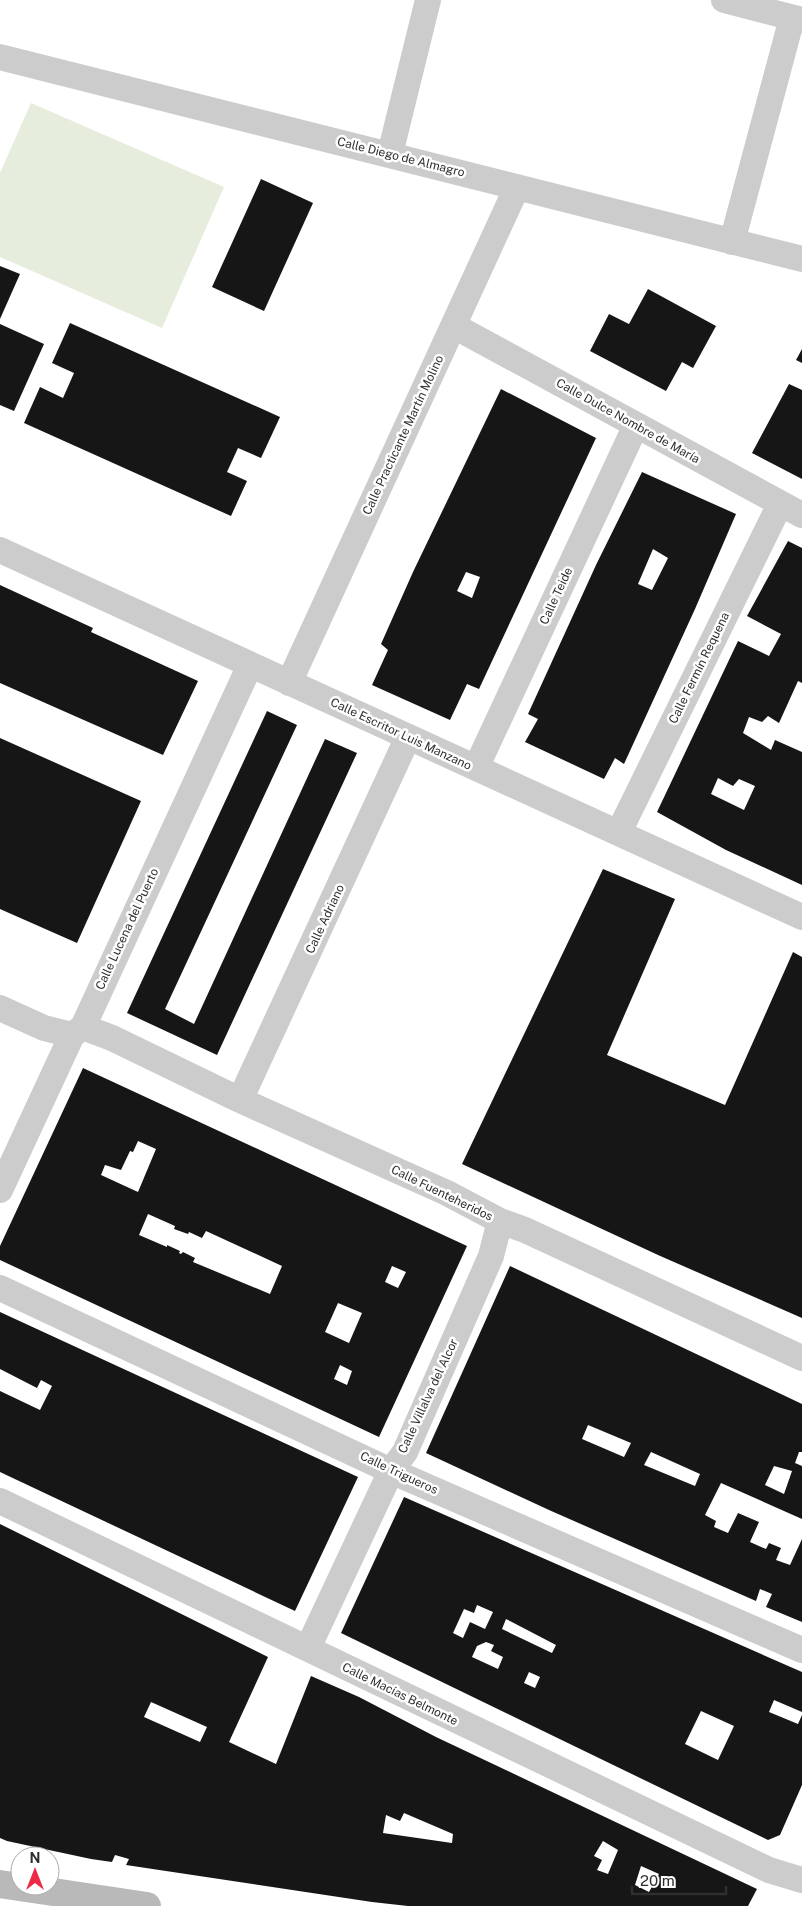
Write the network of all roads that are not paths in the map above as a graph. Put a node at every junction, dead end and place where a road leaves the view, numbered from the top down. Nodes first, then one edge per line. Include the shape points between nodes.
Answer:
1 (428, 0) edge
2 (724, 0) edge
3 (797, 19) edge
4 (0, 57) edge
5 (390, 154) junction
6 (517, 187) junction
7 (732, 242) junction
8 (802, 259) edge
9 (454, 326) junction
10 (636, 425) junction
11 (791, 510) edge
12 (0, 550) edge
13 (250, 665) junction
14 (289, 683) junction
15 (408, 737) junction
16 (476, 768) junction
17 (619, 832) junction
18 (802, 917) edge
19 (0, 1008) edge
20 (78, 1031) junction
21 (240, 1100) junction
22 (0, 1190) edge
23 (500, 1221) junction
24 (0, 1288) edge
25 (802, 1358) edge
26 (391, 1471) junction
27 (0, 1501) edge
28 (308, 1648) junction
29 (802, 1650) edge
30 (802, 1880) edge
31 (1, 1886) edge
32 (147, 1906) edge

1 - 5 street
2 - 3 street
3 - 7 street
4 - 5 street, Calle Diego de Almagro
5 - 6 street, Calle Diego de Almagro
6 - 7 street, Calle Diego de Almagro
6 - 9 street, Calle Practicante Martín Molino
7 - 8 street, Calle Diego de Almagro
9 - 10 street, Calle Dulce Nombre de María
9 - 14 street, Calle Practicante Martín Molino
10 - 11 street, Calle Dulce Nombre de María
10 - 16 street, Calle Teide
11 - 17 street, Calle Fermín Requena
12 - 13 street, Calle Escritor Luis Manzano
13 - 14 street, Calle Escritor Luis Manzano
13 - 20 street, Calle Lucena del Puerto
14 - 15 street, Calle Escritor Luis Manzano
15 - 16 street, Calle Escritor Luis Manzano
15 - 21 street, Calle Adriano
16 - 17 street, Calle Escritor Luis Manzano
17 - 18 street, Calle Escritor Luis Manzano
19 - 20 street, Calle Fuenteheridos via 44,1028
20 - 21 street, Calle Fuenteheridos via 112,1038
20 - 22 street, Calle Lucena del Puerto
21 - 23 street, Calle Fuenteheridos via 446,1193
23 - 25 street, Calle Fuenteheridos
23 - 26 street, Calle Villalva del Alcor via 487,1265 405,1452
24 - 26 street, Calle Trigueros
26 - 28 street, Calle Villalva del Alcor
26 - 29 street, Calle Trigueros
27 - 28 street, Calle Macías Belmonte
28 - 30 street, Calle Macías Belmonte via 769,1870
31 - 32 street

